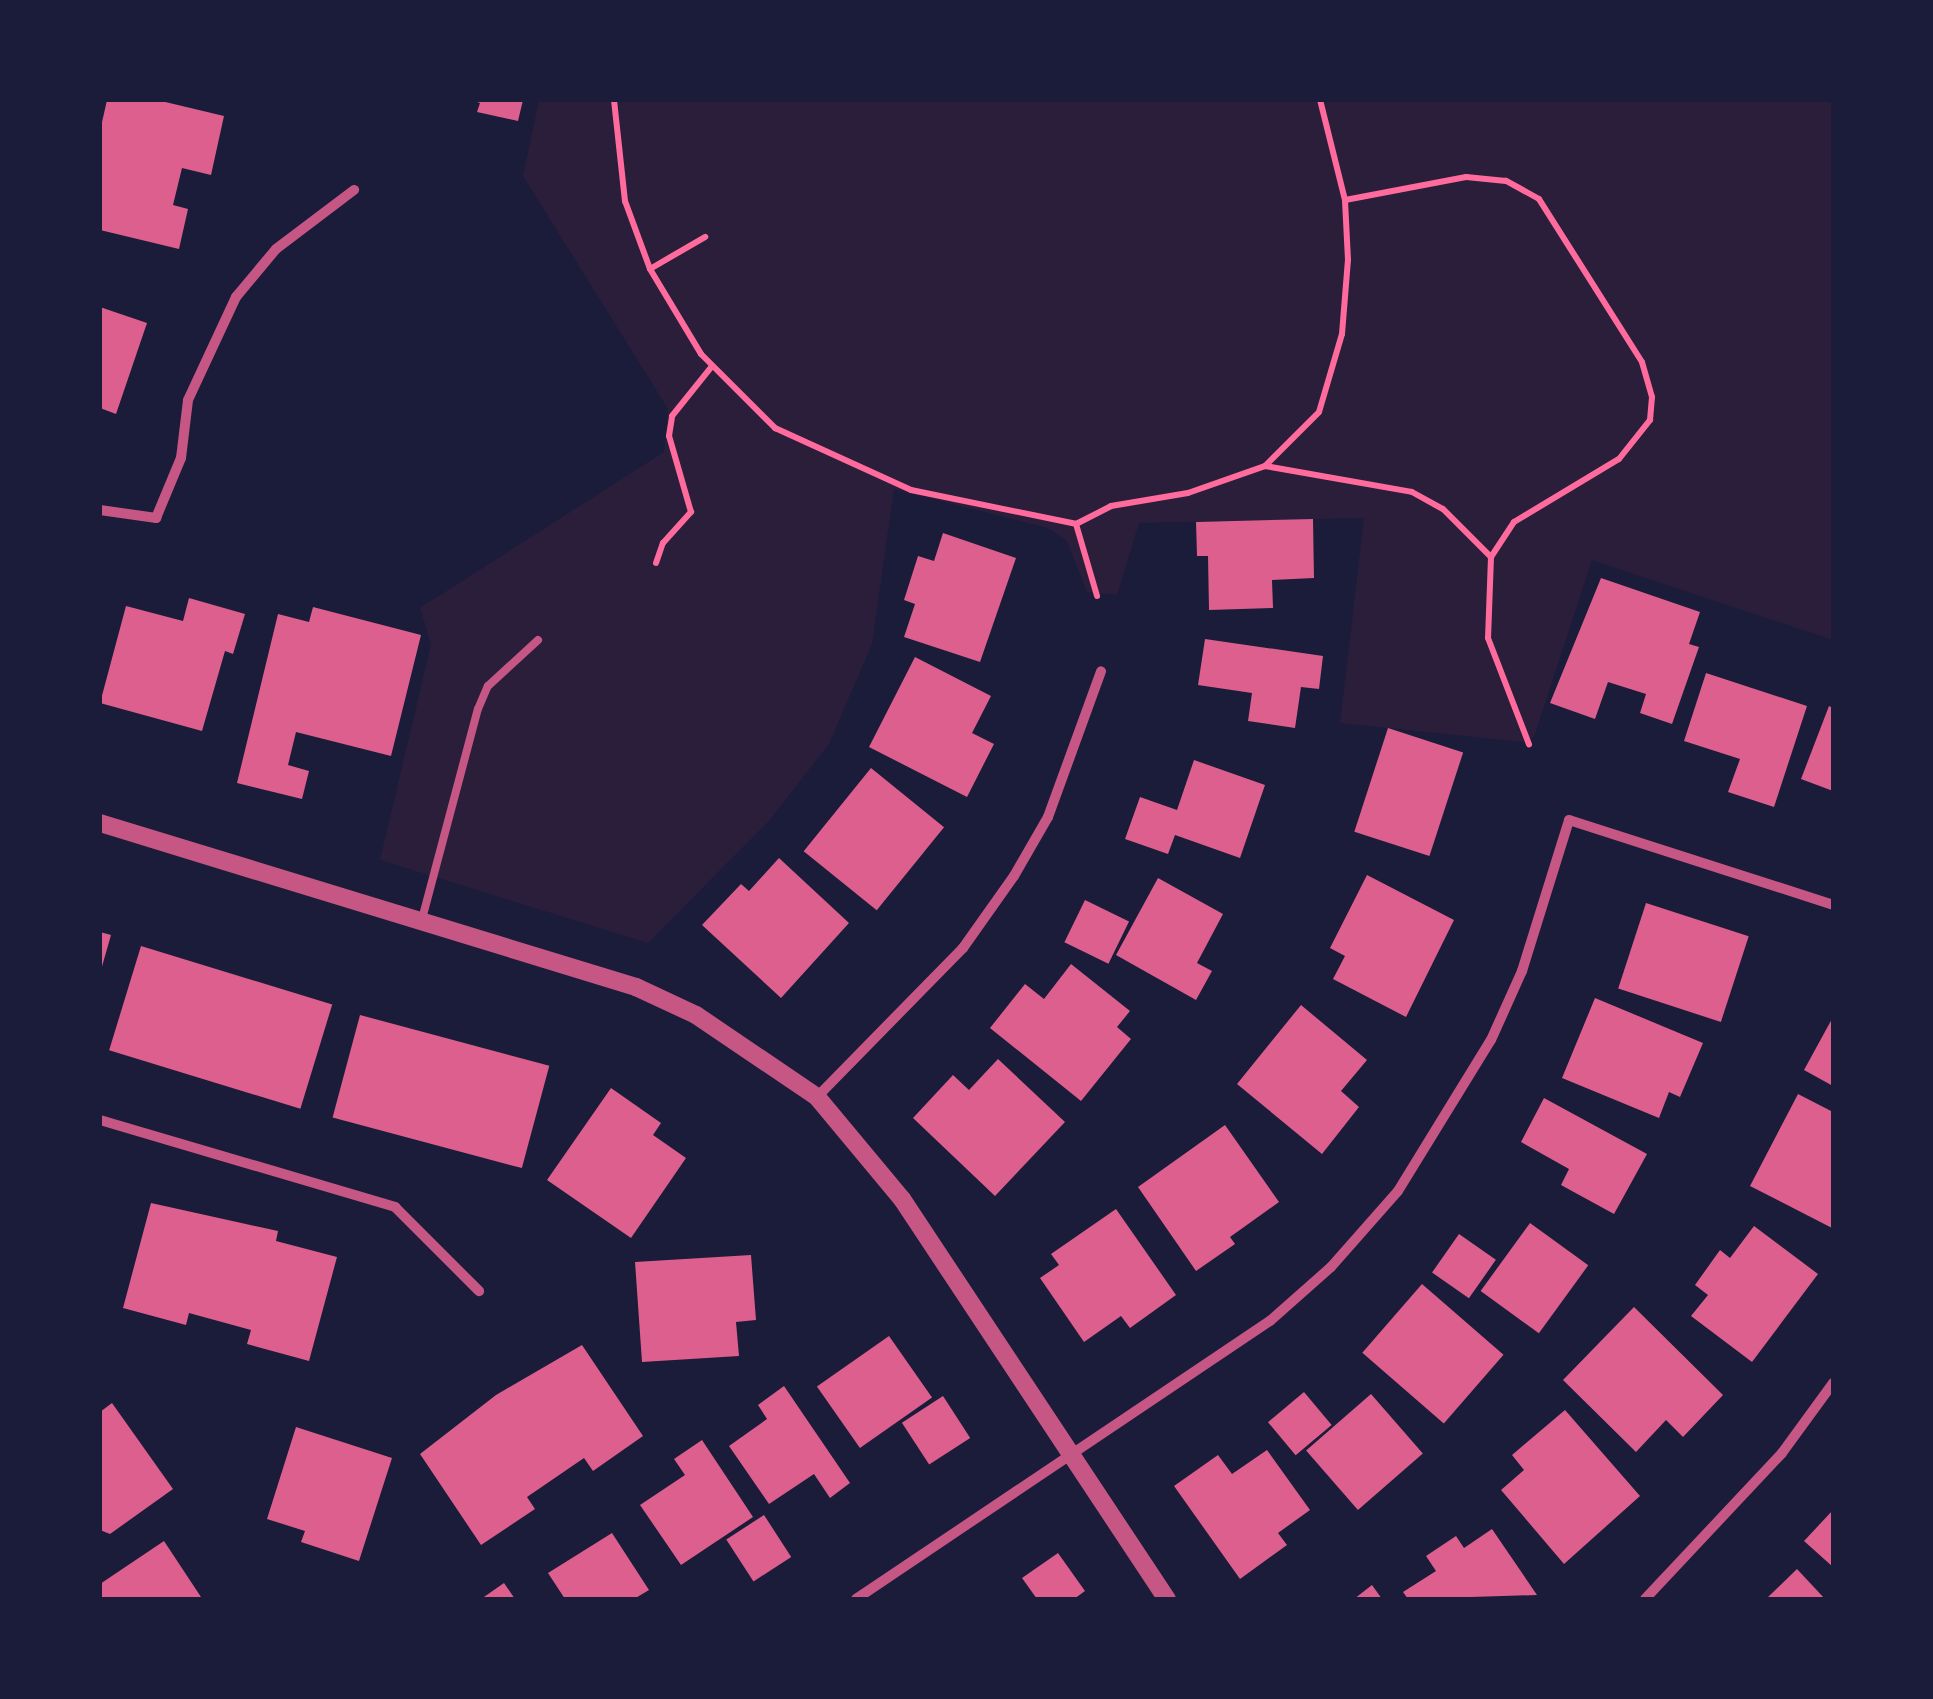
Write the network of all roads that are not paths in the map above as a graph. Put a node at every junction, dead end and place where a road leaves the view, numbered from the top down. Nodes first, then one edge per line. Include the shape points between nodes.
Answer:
1 (354, 190) dead end
2 (100, 510) edge
3 (538, 640) dead end
4 (1101, 671) dead end
5 (100, 823) edge
6 (1833, 905) edge
7 (422, 918) junction
8 (817, 1097) junction
9 (100, 1121) edge
10 (479, 1291) dead end
11 (1833, 1383) edge
12 (1073, 1456) junction
13 (856, 1599) edge
14 (1168, 1599) edge
15 (1646, 1599) edge

1 - 2 street via 276,249 236,297 188,400 181,458 156,518
3 - 7 lane via 488,686 478,709
4 - 8 street via 1048,818 1014,876 963,948
5 - 7 street
6 - 12 street via 1569,820 1522,971 1491,1040 1398,1191 1332,1267 1270,1321
7 - 8 street via 666,1001
8 - 12 street via 902,1200
9 - 10 street via 394,1207
11 - 15 street via 1782,1453
12 - 13 street
12 - 14 street

